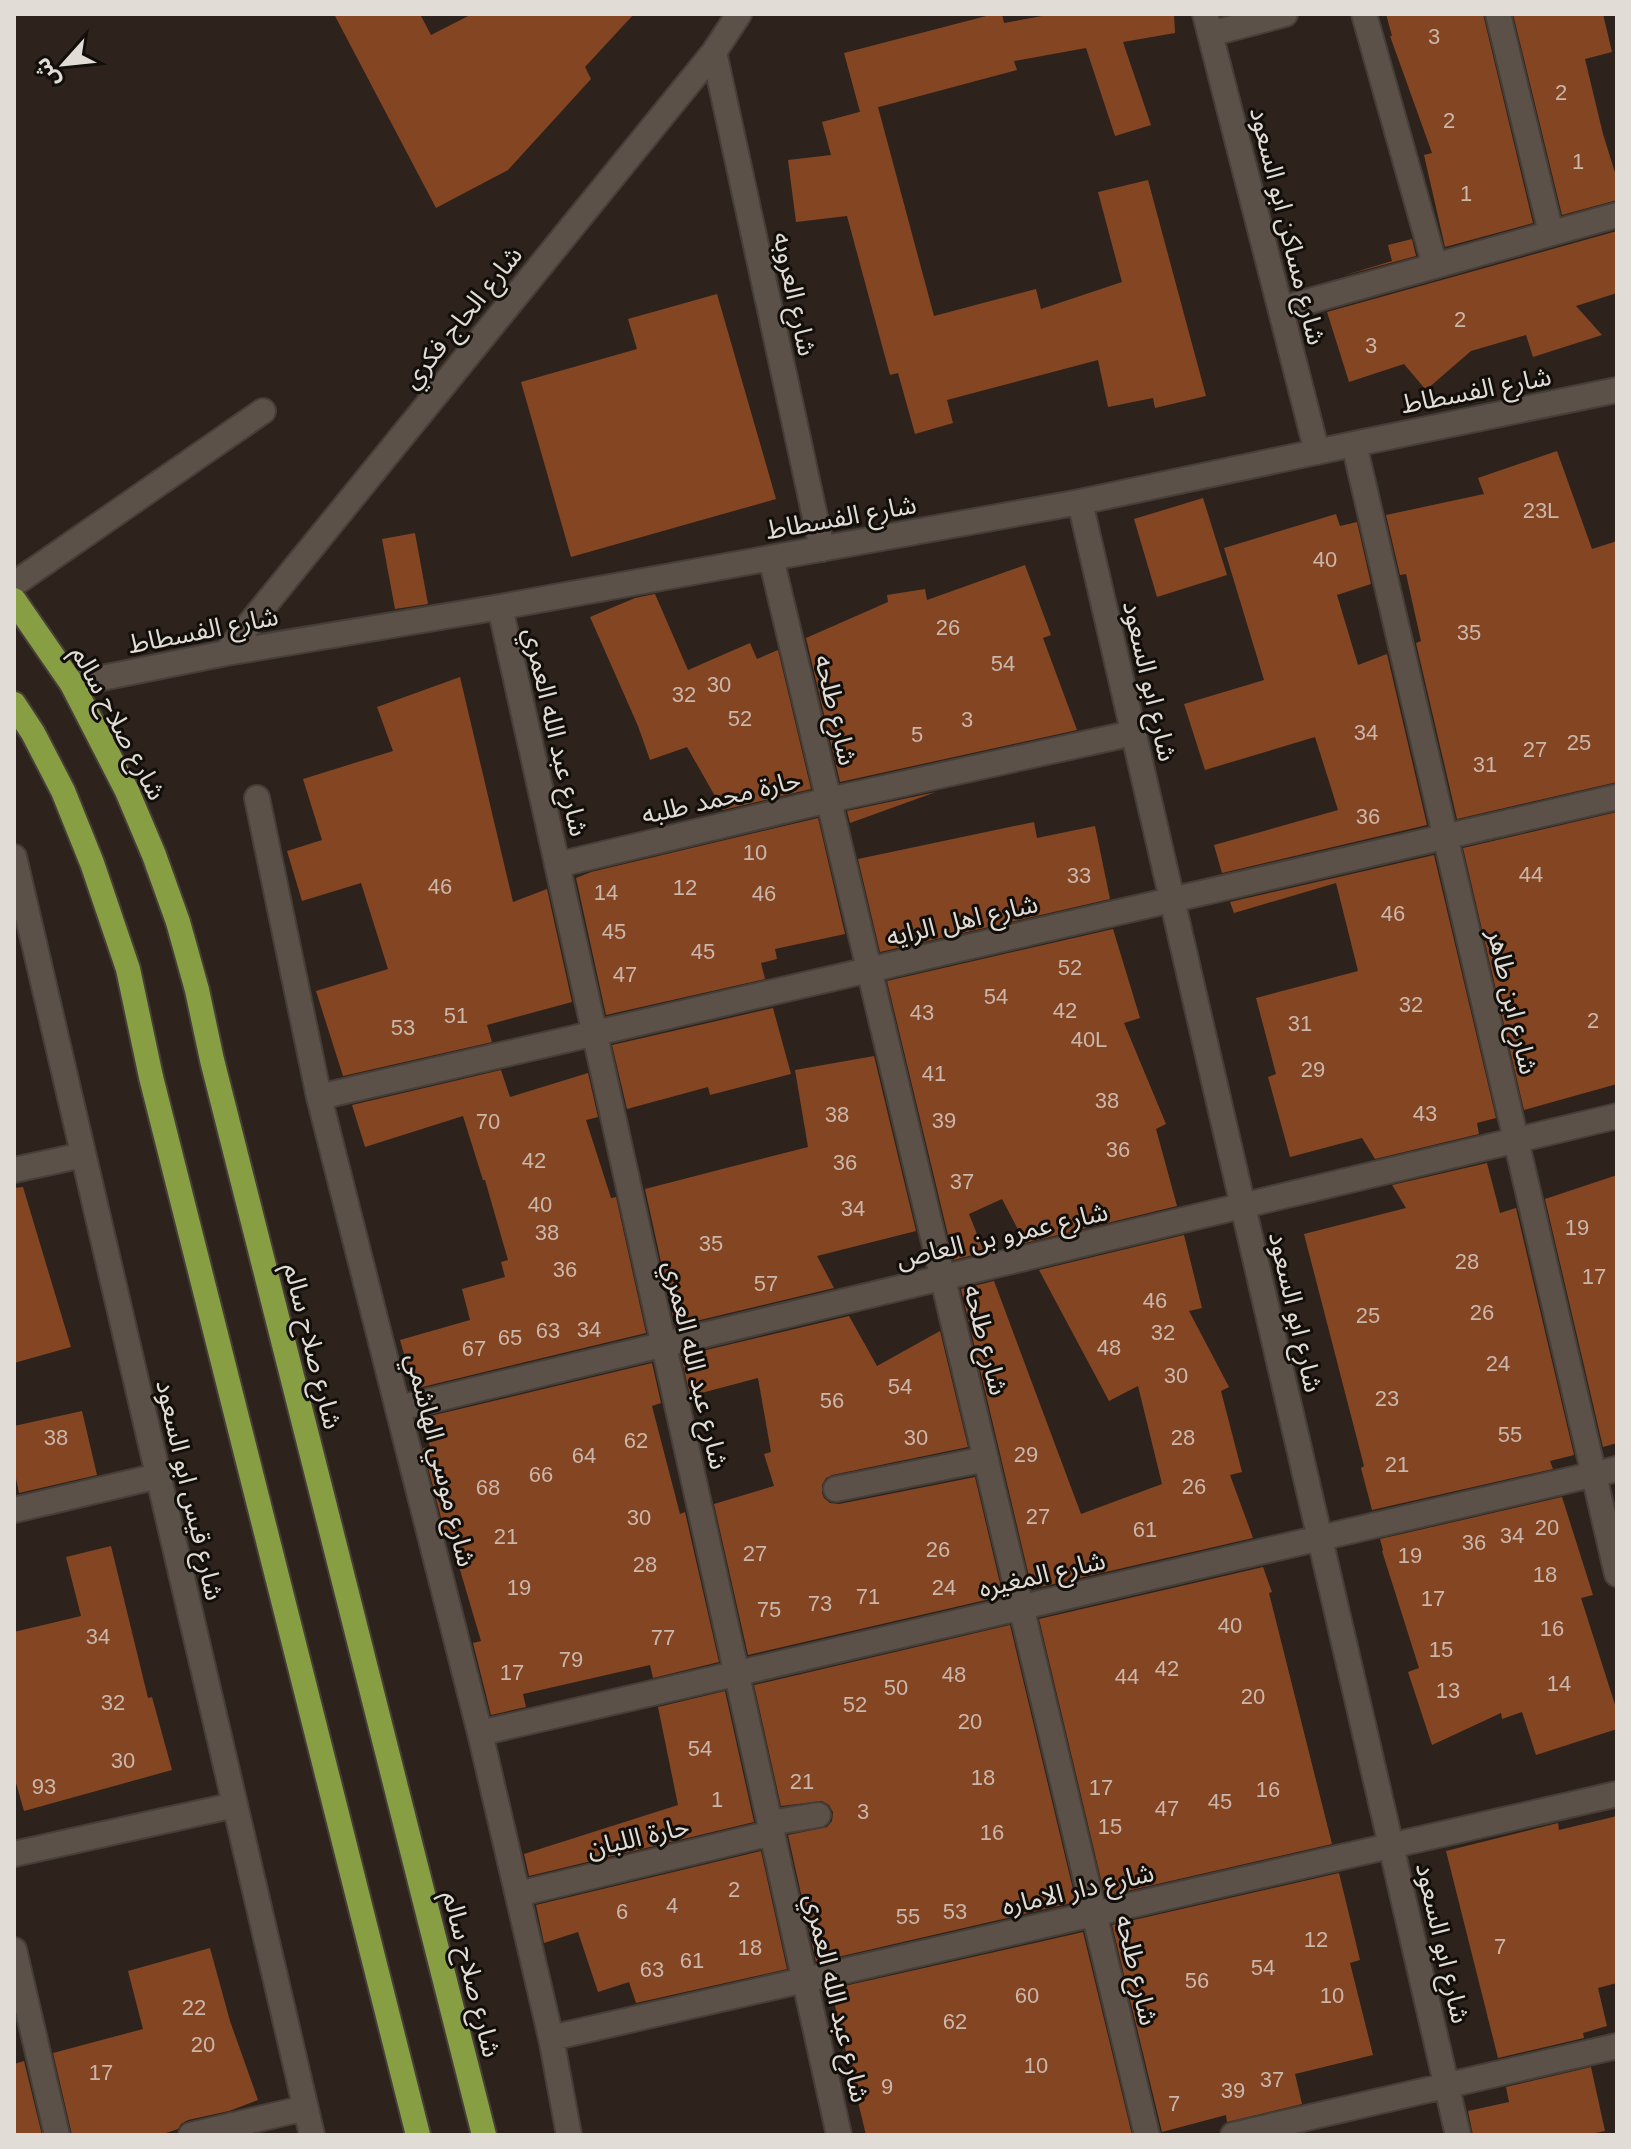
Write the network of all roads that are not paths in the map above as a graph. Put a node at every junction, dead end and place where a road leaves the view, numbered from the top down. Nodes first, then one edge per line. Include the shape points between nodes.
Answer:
1 (739, 14) edge
2 (1285, 14) edge
3 (1364, 14) edge
4 (1498, 14) edge
5 (1208, 24) edge
6 (714, 52) junction
7 (1617, 215) edge
8 (1551, 233) junction
9 (1435, 266) junction
10 (1281, 309) junction
11 (1617, 390) edge
12 (263, 411) dead end
13 (1354, 444) junction
14 (1317, 452) junction
15 (1080, 502) junction
16 (822, 549) junction
17 (771, 558) junction
18 (14, 584) edge
19 (14, 600) edge
20 (500, 607) junction
21 (226, 653) junction
22 (72, 684) junction
23 (14, 704) edge
24 (1133, 733) junction
25 (1617, 797) edge
26 (257, 798) dead end
27 (829, 800) junction
28 (1445, 836) junction
29 (14, 857) edge
30 (557, 865) junction
31 (1172, 900) junction
32 (870, 970) junction
33 (594, 1034) junction
34 (319, 1097) junction
35 (1617, 1116) edge
36 (1516, 1140) junction
37 (83, 1155) junction
38 (14, 1170) edge
39 (1243, 1206) junction
40 (942, 1278) junction
41 (663, 1345) junction
42 (399, 1408) junction
43 (986, 1459) junction
44 (1605, 1472) edge
45 (158, 1476) junction
46 (836, 1489) dead end
47 (14, 1510) edge
48 (1320, 1538) junction
49 (1617, 1574) edge
50 (1022, 1608) junction
51 (737, 1674) junction
52 (480, 1733) junction
53 (1617, 1794) edge
54 (235, 1805) junction
55 (818, 1815) dead end
56 (771, 1828) junction
57 (1392, 1845) junction
58 (14, 1854) edge
59 (518, 1894) junction
60 (1094, 1914) junction
61 (14, 1950) edge
62 (804, 1980) junction
63 (551, 2038) junction
64 (1617, 2046) edge
65 (1447, 2085) junction
66 (305, 2108) junction
67 (57, 2135) edge
68 (191, 2135) edge
69 (312, 2135) edge
70 (418, 2135) edge
71 (484, 2135) edge
72 (569, 2135) edge
73 (839, 2135) edge
74 (1147, 2135) edge
75 (1233, 2135) edge
76 (1458, 2135) edge

1 - 6 street, شارع الحاج فكري
2 - 5 street
3 - 9 street
4 - 8 street
5 - 10 street, شارع مساكن ابو السعود
6 - 16 street, شارع العروبه
6 - 21 street, شارع الحاج فكري
7 - 8 street
8 - 9 street
9 - 10 street
10 - 14 street, شارع مساكن ابو السعود
11 - 13 street, شارع الفسطاط
12 - 18 street
13 - 14 street, شارع الفسطاط
13 - 28 street, شارع ابن طاهر
14 - 15 street, شارع الفسطاط
15 - 16 street, شارع الفسطاط
15 - 24 street, شارع ابو السعود
16 - 17 street, شارع الفسطاط
17 - 20 street, شارع الفسطاط
17 - 27 street, شارع طلحه
19 - 22 highway, شارع صلاح سالم
20 - 21 street, شارع الفسطاط
20 - 30 street, شارع عبد الله العمري
21 - 22 street, شارع الفسطاط
22 - 71 highway, شارع صلاح سالم via 127,791 182,936
23 - 70 highway via 63,791 128,969
24 - 27 street, حارة محمد طلبه
24 - 31 street, شارع ابو السعود
25 - 28 street, شارع اهل الرايه
26 - 34 street, شارع موسي الهاشمي
27 - 30 street, حارة محمد طلبه
27 - 32 street, شارع طلحه
28 - 31 street, شارع اهل الرايه
28 - 36 street, شارع ابن طاهر
29 - 37 street, شارع قيس ابو السعود
30 - 33 street, شارع عبد الله العمري
31 - 32 street, شارع اهل الرايه
31 - 39 street, شارع ابو السعود
32 - 33 street, شارع اهل الرايه
32 - 40 street, شارع طلحه
33 - 34 street, شارع اهل الرايه
33 - 41 street, شارع عبد الله العمري
34 - 42 street, شارع موسي الهاشمي
35 - 36 street, شارع عمرو بن العاص
36 - 39 street, شارع عمرو بن العاص
36 - 44 street, شارع ابن طاهر
37 - 38 street
37 - 45 street, شارع قيس ابو السعود
39 - 40 street, شارع عمرو بن العاص
39 - 48 street, شارع ابو السعود
40 - 41 street, شارع عمرو بن العاص
40 - 43 street, شارع طلحه
41 - 42 street, شارع عمرو بن العاص
41 - 51 street, شارع عبد الله العمري
42 - 52 street, شارع موسي الهاشمي
43 - 46 street
43 - 50 street, شارع طلحه
44 - 48 street, شارع المغيره
44 - 49 street, شارع ابن طاهر
45 - 47 street
45 - 54 street, شارع قيس ابو السعود
48 - 50 street, شارع المغيره
48 - 57 street, شارع ابو السعود
50 - 51 street, شارع المغيره
50 - 60 street, شارع طلحه
51 - 52 street, شارع المغيره
51 - 56 street, شارع عبد الله العمري
52 - 59 street, شارع موسي الهاشمي
53 - 57 street, شارع دار الاماره
54 - 58 street
54 - 66 street, شارع قيس ابو السعود
55 - 56 street, حارة اللبان
56 - 59 street, حارة اللبان
56 - 62 street, شارع عبد الله العمري
57 - 60 street, شارع دار الاماره
57 - 65 street, شارع ابو السعود
59 - 63 street, شارع موسي الهاشمي
60 - 62 street, شارع دار الاماره
60 - 74 street, شارع طلحه
61 - 67 street
62 - 63 street, شارع دار الاماره
62 - 73 street, شارع عبد الله العمري
63 - 72 street, شارع موسي الهاشمي
64 - 65 street
65 - 75 street
65 - 76 street, شارع ابو السعود
66 - 68 street
66 - 69 street, شارع قيس ابو السعود

